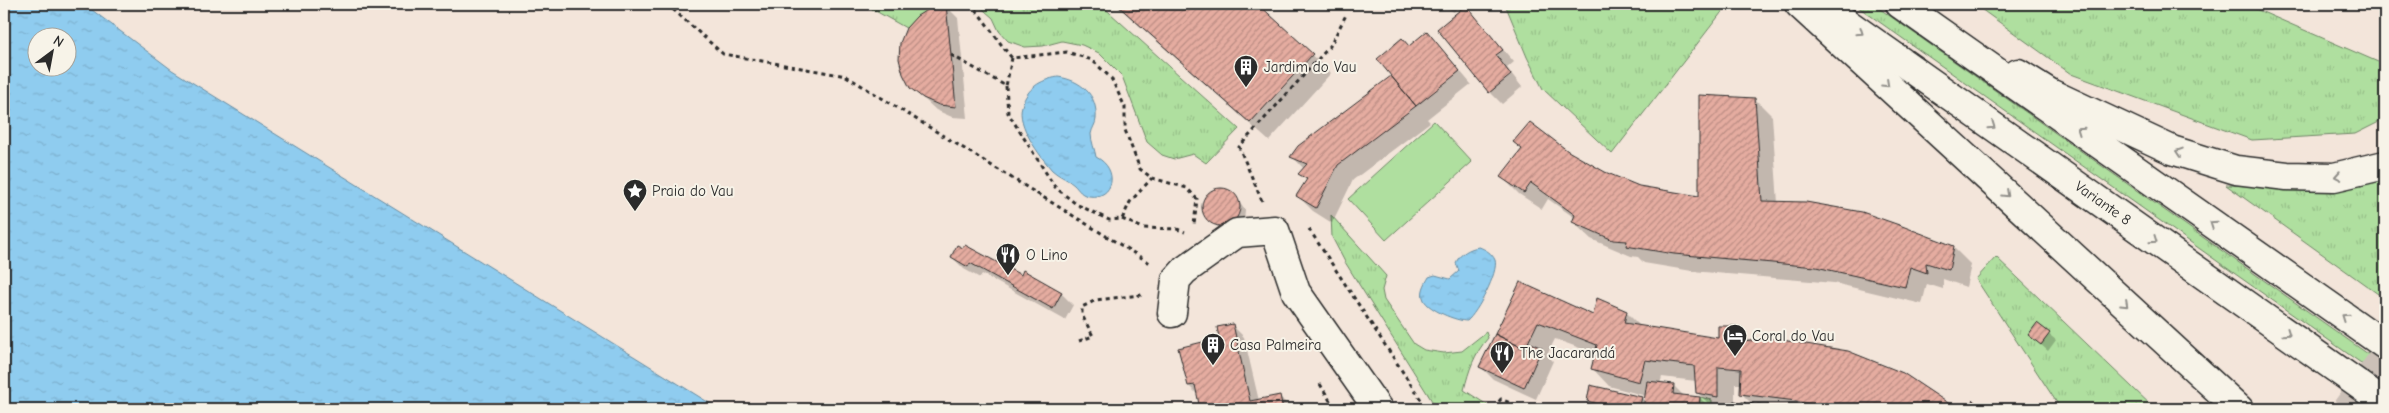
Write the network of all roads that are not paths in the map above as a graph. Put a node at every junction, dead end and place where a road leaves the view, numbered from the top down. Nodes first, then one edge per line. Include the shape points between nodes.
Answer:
1 (1799, 4) edge
2 (1820, 4) edge
3 (1902, 4) edge
4 (2385, 165) edge
5 (1172, 313) dead end
6 (2385, 346) edge
7 (2385, 403) edge
8 (1378, 409) edge
9 (2239, 409) edge

1 -> 9 street
2 -> 7 street, Variante 8
4 -> 3 street via 2334,177 2288,176 2236,170 2172,150 2050,93
6 -> 3 street
5 - 8 street via 1176,280 1185,270 1237,233 1275,230 1296,292

